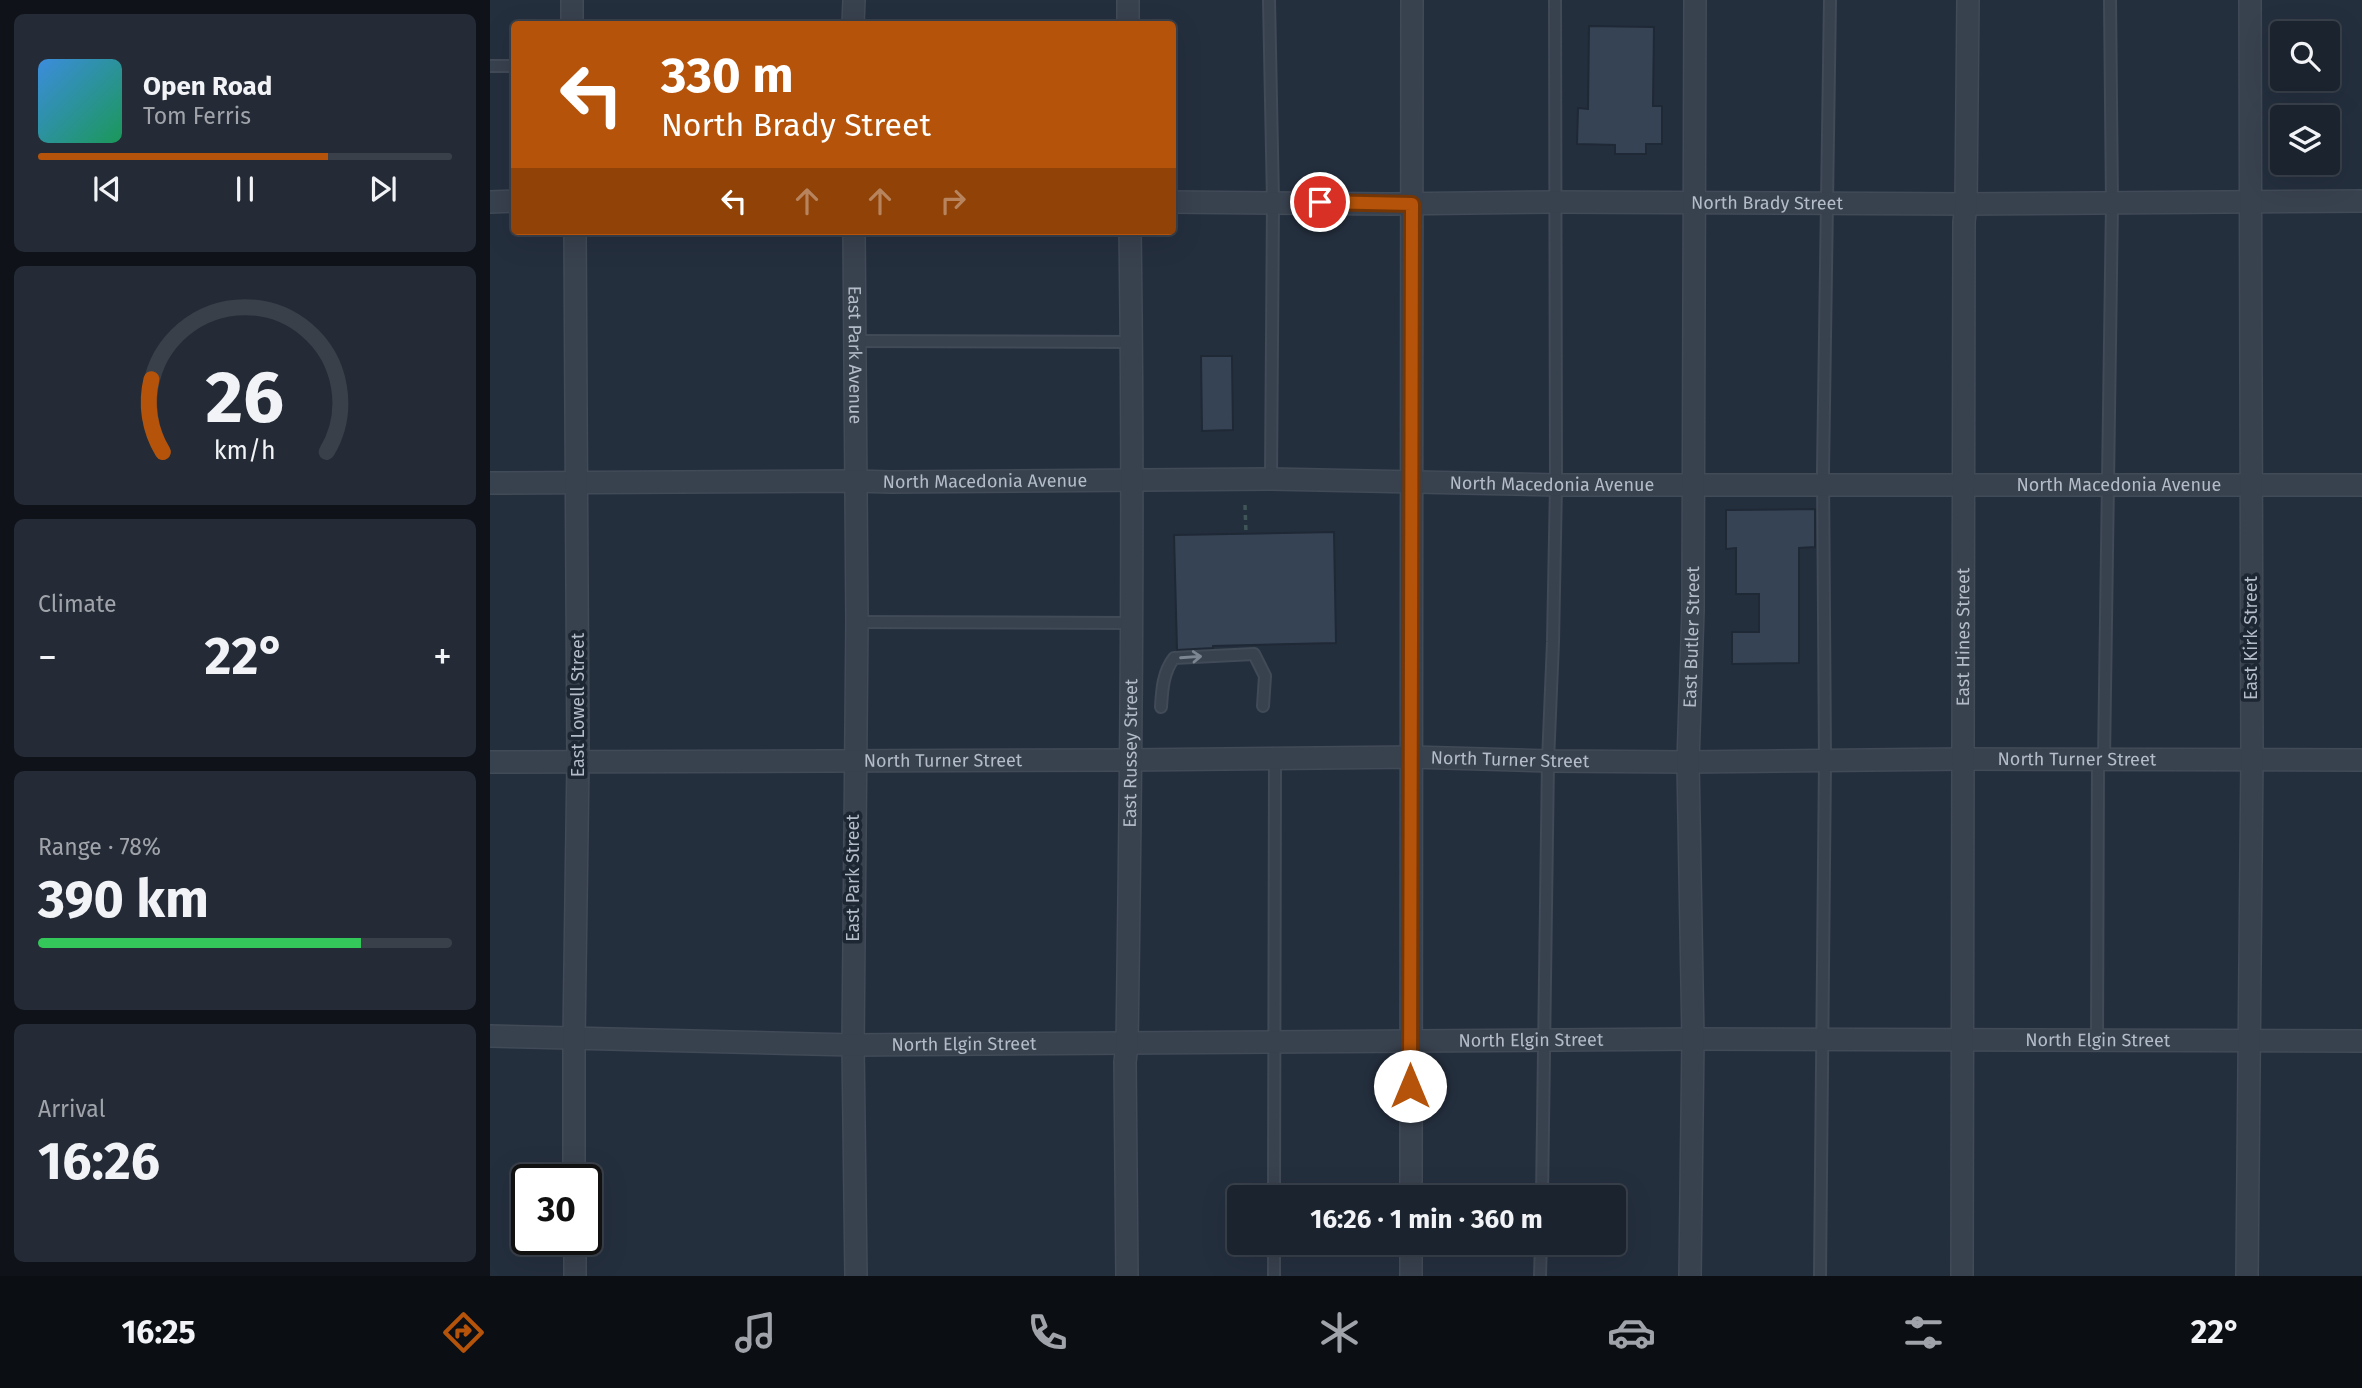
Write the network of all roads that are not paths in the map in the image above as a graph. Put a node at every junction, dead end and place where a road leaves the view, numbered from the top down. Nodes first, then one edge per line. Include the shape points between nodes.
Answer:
1 (572, 0) edge
2 (854, 0) edge
3 (1128, 0) edge
4 (1269, 0) edge
5 (1412, 0) edge
6 (1555, 0) edge
7 (1695, 0) edge
8 (1830, 0) edge
9 (1968, 0) edge
10 (2110, 0) edge
11 (2250, 0) edge
12 (572, 21) edge
13 (853, 21) edge
14 (1128, 21) edge
15 (490, 65) edge
16 (511, 66) edge
17 (511, 201) edge
18 (1273, 201) junction
19 (2252, 201) junction
20 (2362, 201) edge
21 (490, 202) edge
22 (1176, 202) edge
23 (1555, 202) junction
24 (1695, 203) junction
25 (1412, 204) junction
26 (1827, 204) junction
27 (1966, 204) junction
28 (2112, 204) junction
29 (575, 235) edge
30 (855, 235) edge
31 (1130, 235) edge
32 (856, 341) junction
33 (1132, 342) junction
34 (1133, 479) junction
35 (1270, 479) junction
36 (854, 481) junction
37 (1412, 481) junction
38 (490, 483) edge
39 (576, 483) junction
40 (1556, 485) junction
41 (1693, 485) junction
42 (1963, 485) junction
43 (2108, 485) junction
44 (2250, 485) junction
45 (2362, 485) edge
46 (1823, 486) junction
47 (857, 622) junction
48 (1130, 623) junction
49 (1263, 706) dead end
50 (1161, 707) dead end
51 (1412, 757) junction
52 (2252, 758) junction
53 (1275, 759) junction
54 (1962, 759) junction
55 (2101, 759) junction
56 (1132, 760) junction
57 (1825, 760) junction
58 (2362, 760) edge
59 (854, 761) junction
60 (1548, 761) junction
61 (490, 762) edge
62 (578, 762) junction
63 (1688, 762) junction
64 (490, 1036) edge
65 (574, 1038) junction
66 (1693, 1039) junction
67 (1821, 1040) junction
68 (1546, 1041) junction
69 (1963, 1041) junction
70 (2362, 1041) edge
71 (1274, 1042) junction
72 (1410, 1042) junction
73 (2096, 1042) junction
74 (2249, 1042) junction
75 (1127, 1044) junction
76 (853, 1045) junction
77 (575, 1164) edge
78 (1274, 1185) edge
79 (1411, 1185) edge
80 (1542, 1185) edge
81 (575, 1255) edge
82 (1274, 1255) edge
83 (1411, 1255) edge
84 (1541, 1255) edge
85 (575, 1276) edge
86 (856, 1276) edge
87 (1127, 1276) edge
88 (1274, 1276) edge
89 (1411, 1276) edge
90 (1540, 1276) edge
91 (1690, 1276) edge
92 (1821, 1276) edge
93 (1962, 1276) edge
94 (2247, 1276) edge

1 - 12 street
2 - 13 street
3 - 14 street
4 - 18 lane
5 - 25 street
6 - 23 lane
7 - 24 street, East Butler Street
8 - 26 lane
9 - 27 street, East Hines Street
10 - 28 lane
11 - 19 street, East Kirk Street
15 - 16 lane
17 - 21 street
18 - 22 street, North Brady Street
18 - 25 street, North Brady Street
18 - 35 lane
19 - 20 street, North Brady Street
19 - 28 street, North Brady Street
19 - 44 street, East Kirk Street
23 - 24 street, North Brady Street
23 - 25 street, North Brady Street
23 - 40 lane
24 - 26 street, North Brady Street
24 - 41 street, East Butler Street
25 - 37 street
26 - 27 street, North Brady Street
26 - 46 lane
27 - 28 street, North Brady Street
27 - 42 street, East Hines Street
28 - 43 lane
29 - 39 street, East Lowell Street
30 - 32 street, East Park Avenue
31 - 33 street, East Russey Street
32 - 33 lane
32 - 36 street, East Park Avenue
33 - 34 street, East Russey Street
34 - 35 street, North Macedonia Avenue
34 - 36 street, North Macedonia Avenue
34 - 48 street, East Russey Street
35 - 37 street, North Macedonia Avenue
36 - 39 street, North Macedonia Avenue
36 - 47 street, East Park Street
37 - 40 street, North Macedonia Avenue
37 - 51 street
38 - 39 street, North Macedonia Avenue
39 - 62 street, East Lowell Street
40 - 41 street, North Macedonia Avenue
40 - 60 lane
41 - 46 street, North Macedonia Avenue
41 - 63 street, East Butler Street
42 - 43 street, North Macedonia Avenue
42 - 46 street, North Macedonia Avenue
42 - 54 street, East Hines Street
43 - 44 street, North Macedonia Avenue
43 - 55 lane
44 - 45 street, North Macedonia Avenue
44 - 52 street, East Kirk Street
46 - 57 lane
47 - 48 lane
47 - 59 street, East Park Street
48 - 56 street, East Russey Street
50 -> 49 lane via 1162,685 1174,659 1236,654 1254,654 1265,676
51 - 53 street, North Turner Street
51 - 60 street, North Turner Street
51 - 72 street
52 - 55 street, North Turner Street
52 - 58 street, North Turner Street
52 - 74 street, East Kirk Street
53 - 56 street, North Turner Street
53 - 71 lane
54 - 55 street, North Turner Street
54 - 57 street, North Turner Street
54 - 69 street, East Hines Street
55 - 73 lane
56 - 59 street, North Turner Street
56 - 75 street, East Russey Street
57 - 63 street, North Turner Street
57 - 67 lane
59 - 62 street, North Turner Street
59 - 76 street, East Park Street
60 - 63 street, North Turner Street
60 - 68 lane
61 - 62 street, North Turner Street
62 - 65 street, East Lowell Street
63 - 66 street, East Butler Street
64 - 65 street, North Elgin Street
65 - 76 street, North Elgin Street
65 - 77 street, East Lowell Street
66 - 67 street, North Elgin Street
66 - 68 street, North Elgin Street
66 - 91 street, East Butler Street
67 - 69 street, North Elgin Street
67 - 92 lane
68 - 72 street, North Elgin Street
68 - 80 lane
69 - 73 street, North Elgin Street
69 - 93 street, East Hines Street
70 - 74 street, North Elgin Street
71 - 72 street, North Elgin Street
71 - 75 street, North Elgin Street
71 - 78 lane
72 - 79 street
73 - 74 street, North Elgin Street
74 - 94 street, East Kirk Street
75 - 76 street, North Elgin Street
75 - 87 street, East Russey Street
76 - 86 street, East Park Street
81 - 85 street
82 - 88 lane
83 - 89 street
84 - 90 lane

